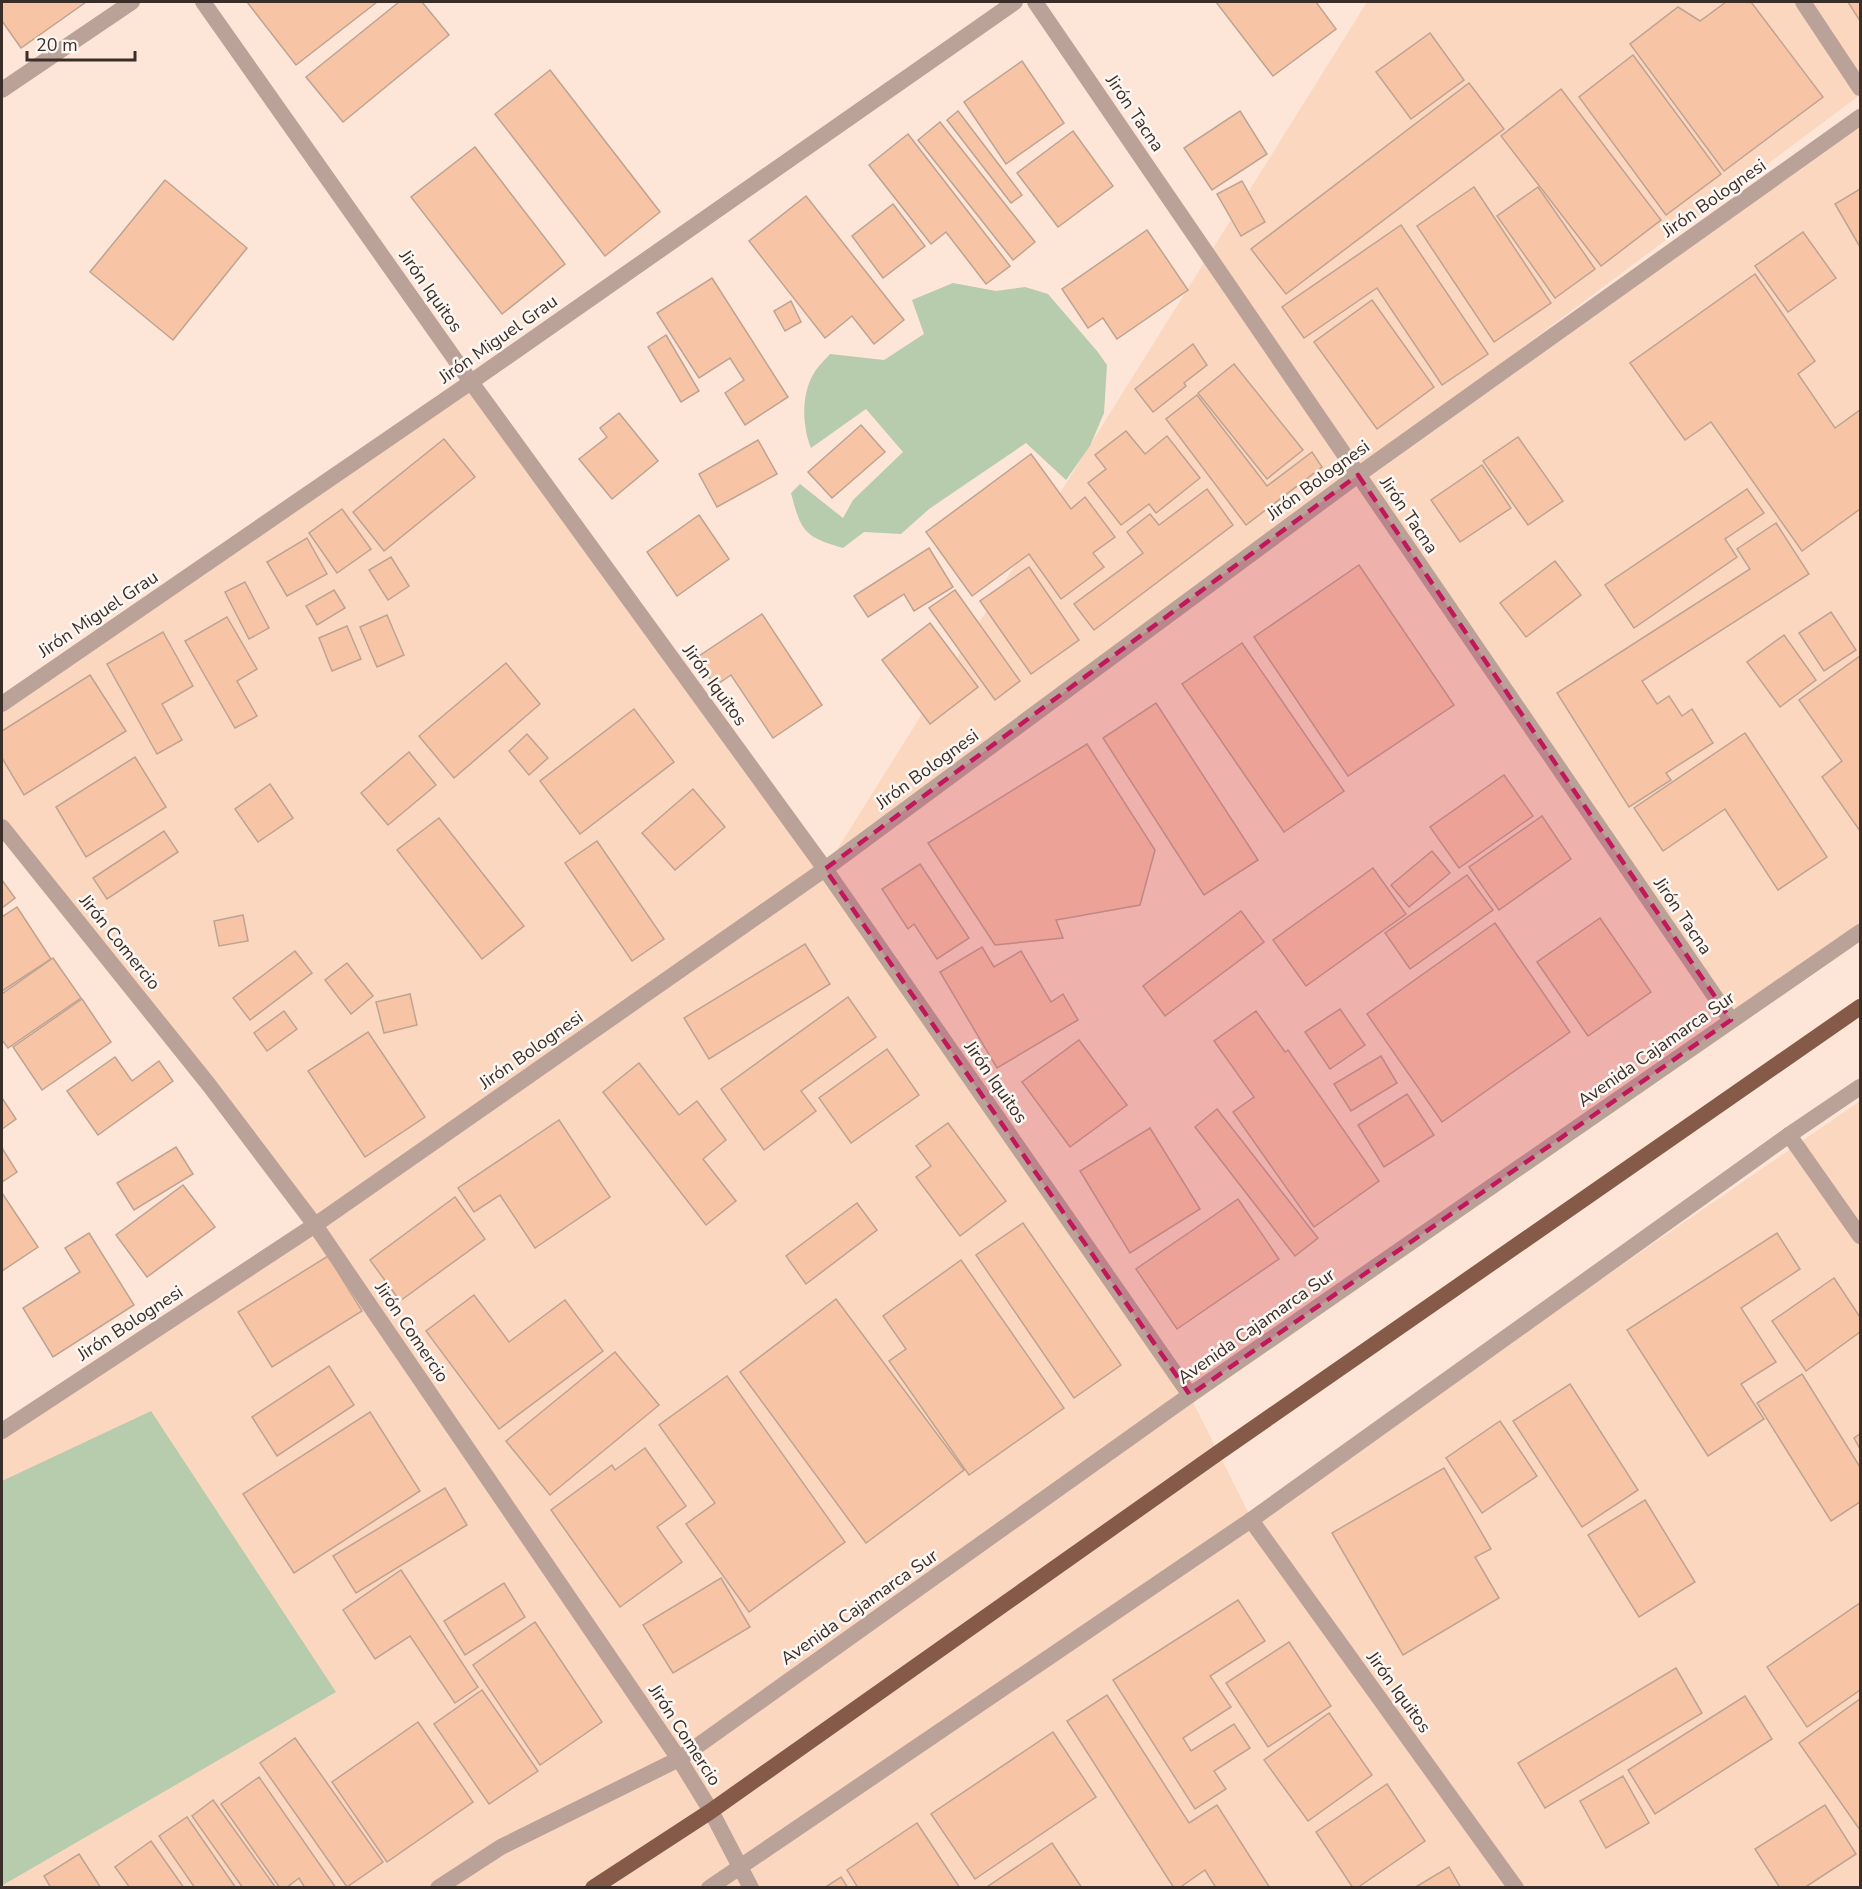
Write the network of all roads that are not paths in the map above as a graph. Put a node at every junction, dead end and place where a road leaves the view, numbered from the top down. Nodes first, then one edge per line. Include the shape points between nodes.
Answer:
1 (132, 2) edge
2 (203, 2) edge
3 (1015, 2) edge
4 (1035, 2) edge
5 (1803, 2) edge
6 (1860, 88) edge
7 (2, 90) edge
8 (1860, 117) edge
9 (471, 382) junction
10 (1358, 475) junction
11 (2, 704) edge
12 (2, 826) edge
13 (825, 869) junction
14 (1860, 932) edge
15 (1860, 1007) edge
16 (1731, 1020) junction
17 (1860, 1087) edge
18 (1789, 1135) junction
19 (315, 1225) junction
20 (1860, 1236) edge
21 (1190, 1395) junction
22 (2, 1431) edge
23 (1251, 1520) junction
24 (679, 1759) junction
25 (711, 1811) junction
26 (740, 1867) junction
27 (438, 1887) edge
28 (593, 1887) edge
29 (709, 1887) edge
30 (751, 1887) edge
31 (1516, 1887) edge

1 - 7 street
2 - 9 street, Jirón Iquitos
3 - 9 street, Jirón Miguel Grau
4 - 10 street, Jirón Tacna
5 - 6 street
8 - 10 street, Jirón Bolognesi
9 - 11 street, Jirón Miguel Grau
9 - 13 street, Jirón Iquitos
10 - 13 street, Jirón Bolognesi
10 - 16 street, Jirón Tacna
12 - 19 street, Jirón Comercio via 209,1085
13 - 19 street, Jirón Bolognesi
13 - 21 street, Jirón Iquitos
14 - 16 street, Avenida Cajamarca Sur
15 - 25 highway
16 - 21 street, Avenida Cajamarca Sur
17 - 18 street
18 - 20 street
18 - 23 street
19 - 22 street, Jirón Bolognesi
19 - 24 street, Jirón Comercio
21 - 24 street, Avenida Cajamarca Sur
23 - 26 street
23 - 31 street, Jirón Iquitos
24 - 25 street, Jirón Comercio
24 - 27 street, Avenida Cajamarca Sur via 501,1847
25 - 26 street, Jirón Comercio
25 - 28 highway
26 - 29 street
26 - 30 street, Jirón Comercio

